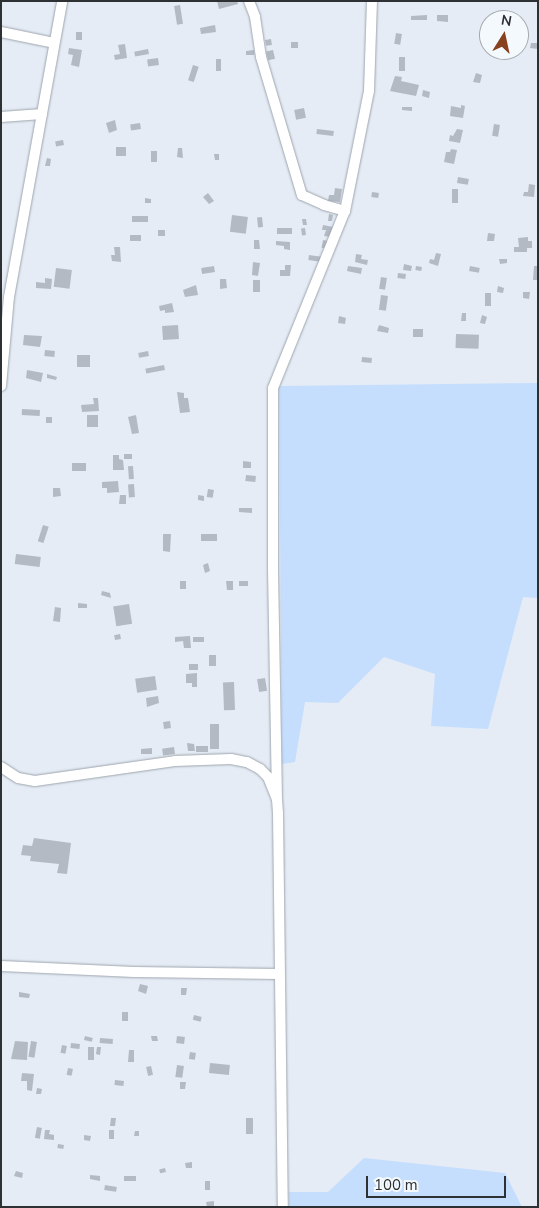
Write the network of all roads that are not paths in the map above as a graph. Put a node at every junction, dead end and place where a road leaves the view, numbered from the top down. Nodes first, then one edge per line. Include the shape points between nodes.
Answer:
1 (62, 1) edge
2 (249, 1) edge
3 (372, 1) edge
4 (1, 32) edge
5 (54, 43) junction
6 (42, 114) junction
7 (1, 117) edge
8 (345, 211) junction
9 (4, 328) edge
10 (1, 386) edge
11 (1, 767) edge
12 (277, 799) junction
13 (1, 966) edge
14 (279, 974) junction
15 (282, 1207) edge

1 - 5 street
2 - 8 street via 255,17 261,57 302,195 324,206
3 - 8 street via 369,92
4 - 5 street
5 - 6 street
6 - 7 street
6 - 9 street
8 - 12 street via 273,388
9 - 10 street
11 - 12 street via 18,778 35,781 175,761 231,759 260,769 268,777
12 - 14 street
13 - 14 street
14 - 15 street

